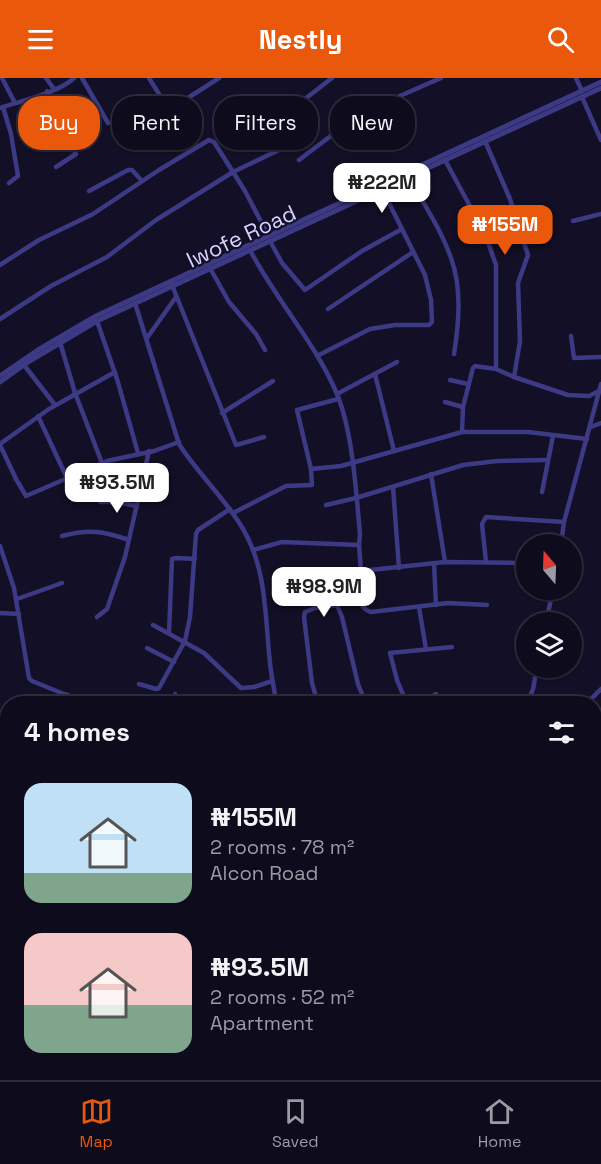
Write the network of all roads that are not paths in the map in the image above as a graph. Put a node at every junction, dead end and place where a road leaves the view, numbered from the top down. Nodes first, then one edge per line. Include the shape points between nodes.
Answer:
1 (2, 78) edge
2 (46, 78) edge
3 (74, 78) edge
4 (82, 78) edge
5 (149, 78) edge
6 (219, 78) edge
7 (332, 78) edge
8 (441, 78) edge
9 (576, 78) edge
10 (601, 82) edge
11 (601, 88) edge
12 (54, 89) junction
13 (47, 92) junction
14 (582, 94) junction
15 (160, 96) edge
16 (191, 96) edge
17 (309, 96) edge
18 (15, 103) junction
19 (2, 108) edge
20 (108, 123) dead end
21 (601, 140) edge
22 (485, 141) junction
23 (275, 150) edge
24 (299, 160) dead end
25 (445, 160) junction
26 (56, 167) dead end
27 (233, 172) junction
28 (408, 176) junction
29 (142, 181) junction
30 (9, 183) dead end
31 (381, 189) junction
32 (89, 190) dead end
33 (601, 214) edge
34 (517, 218) junction
35 (573, 221) dead end
36 (402, 229) junction
37 (485, 234) junction
38 (269, 238) junction
39 (250, 250) junction
40 (413, 252) junction
41 (0, 254) edge
42 (2, 264) edge
43 (210, 268) junction
44 (172, 285) junction
45 (176, 297) junction
46 (135, 303) junction
47 (328, 309) dead end
48 (0, 319) edge
49 (97, 321) junction
50 (70, 333) junction
51 (571, 336) dead end
52 (147, 338) junction
53 (60, 342) junction
54 (266, 350) dead end
55 (454, 354) dead end
56 (317, 356) junction
57 (601, 357) edge
58 (396, 362) dead end
59 (24, 365) junction
60 (496, 369) junction
61 (115, 372) junction
62 (375, 374) junction
63 (0, 376) edge
64 (514, 377) junction
65 (450, 380) dead end
66 (273, 381) dead end
67 (0, 382) edge
68 (468, 384) junction
69 (601, 384) edge
70 (600, 391) edge
71 (75, 393) junction
72 (338, 397) junction
73 (445, 402) dead end
74 (55, 405) junction
75 (463, 407) junction
76 (222, 413) junction
77 (38, 416) junction
78 (601, 423) edge
79 (591, 427) junction
80 (462, 432) junction
81 (553, 436) junction
82 (264, 437) dead end
83 (587, 439) junction
84 (178, 442) junction
85 (0, 444) edge
86 (149, 451) junction
87 (394, 451) junction
88 (138, 453) junction
89 (547, 460) junction
90 (353, 462) junction
91 (102, 463) junction
92 (311, 469) junction
93 (431, 474) junction
94 (67, 478) junction
95 (393, 487) junction
96 (542, 492) dead end
97 (356, 498) junction
98 (100, 502) dead end
99 (326, 505) dead end
100 (137, 506) junction
101 (231, 511) junction
102 (564, 522) junction
103 (562, 534) edge
104 (62, 536) dead end
105 (129, 540) junction
106 (359, 545) junction
107 (0, 546) edge
108 (253, 550) junction
109 (195, 559) junction
110 (445, 562) junction
111 (486, 562) junction
112 (516, 562) edge
113 (434, 563) junction
114 (399, 568) junction
115 (361, 571) junction
116 (334, 574) junction
117 (302, 581) dead end
118 (62, 583) dead end
119 (17, 599) junction
120 (337, 605) junction
121 (436, 605) junction
122 (487, 605) dead end
123 (419, 607) junction
124 (0, 613) edge
125 (19, 614) junction
126 (97, 617) dead end
127 (153, 625) dead end
128 (170, 633) junction
129 (185, 641) junction
130 (453, 647) dead end
131 (147, 648) dead end
132 (426, 649) junction
133 (174, 662) junction
134 (535, 678) edge
135 (272, 681) junction
136 (139, 684) dead end
137 (436, 694) dead end
138 (70, 696) edge
139 (275, 696) edge
140 (316, 696) edge
141 (363, 696) edge
142 (404, 696) edge
143 (433, 696) edge
144 (530, 696) edge

1 - 18 street
2 - 12 street
3 - 12 street
4 - 20 street
5 - 15 street
6 - 16 street
7 - 17 street
8 - 24 street via 360,113
9 - 14 street
10 - 14 street, Iwofe Road
11 - 14 street, Iwofe Road
12 - 13 street
13 - 18 street
13 - 26 street via 76,154
14 - 21 street
14 - 22 street, Iwofe Road
14 - 38 street, Iwofe Road
18 - 19 street
19 - 30 street via 18,176
22 - 25 street, Iwofe Road
22 - 34 street
23 - 27 street
25 - 28 street, Iwofe Road
25 - 37 street
27 - 29 street via 209,140
27 - 38 street
27 - 48 street via 156,220 107,257
28 - 31 street, Iwofe Road
28 - 55 street via 441,234 455,270 458,308
29 - 32 street via 128,170
29 - 42 street via 93,214 39,240
31 - 36 street
31 - 38 street, Iwofe Road
33 - 35 street
34 - 37 street
34 - 64 street via 528,255 518,283 520,341
36 - 38 street via 305,290 282,263
36 - 40 street
37 - 60 street via 496,271
38 - 39 street, Iwofe Road
38 - 50 street, Iwofe Road via 136,297
39 - 43 street, Iwofe Road
39 - 56 street
40 - 47 street
40 - 56 street via 429,288 431,324 370,329
41 - 42 street
43 - 44 street, Iwofe Road
43 - 54 street via 229,302
44 - 45 street
44 - 46 street, Iwofe Road
45 - 52 street
45 - 76 street
46 - 49 street, Iwofe Road
46 - 52 street
49 - 50 street, Iwofe Road
49 - 61 street
50 - 53 street, Iwofe Road
50 - 63 street, Iwofe Road
51 - 57 street via 574,358
52 - 84 street
53 - 59 street, Iwofe Road
53 - 71 street
56 - 72 street
58 - 62 street
59 - 67 street, Iwofe Road
59 - 74 street
60 - 64 street
60 - 68 street via 475,366
61 - 71 street
61 - 88 street
62 - 72 street
62 - 87 street
64 - 70 street via 575,396
65 - 68 street
66 - 76 street
68 - 75 street
69 - 70 street
70 - 79 street
71 - 74 street
71 - 91 street
72 - 90 street
72 - 92 street via 297,410
73 - 75 street
74 - 77 street
75 - 80 street
76 - 82 street via 236,445
77 - 85 street
77 - 94 street
78 - 79 street
79 - 83 street
80 - 81 street
80 - 87 street
81 - 83 street
81 - 89 street
83 - 102 street
84 - 86 street
84 - 101 street
85 - 94 street via 26,496
86 - 88 street
86 - 100 street
87 - 90 street
88 - 91 street
89 - 93 street via 476,462
89 - 96 street
90 - 92 street
90 - 97 street
91 - 94 street
92 - 101 street via 312,485 279,488
93 - 95 street
93 - 110 street
95 - 97 street
95 - 114 street
97 - 99 street
97 - 106 street
98 - 100 street
100 - 105 street
101 - 108 street
101 - 109 street via 196,534
102 - 103 street
102 - 111 street via 486,517 482,524
104 - 105 street via 104,532
105 - 126 street via 107,609
106 - 108 street via 282,542
106 - 115 street
107 - 119 street
108 - 135 street via 264,597
109 - 128 street via 172,560
109 - 129 street
110 - 111 street
110 - 113 street
111 - 112 street
113 - 114 street
113 - 121 street
114 - 115 street
115 - 116 street
115 - 123 street via 359,597 367,612
116 - 117 street
116 - 120 street
118 - 119 street
119 - 125 street
120 - 140 street via 305,612
120 - 141 street
121 - 122 street
121 - 123 street
123 - 132 street
124 - 125 street
125 - 138 street via 29,678
127 - 128 street
128 - 129 street
129 - 133 street
129 - 135 street via 204,653 241,688
130 - 132 street
131 - 133 street
132 - 142 street via 390,654
133 - 136 street via 157,689
134 - 144 street
135 - 139 street
137 - 143 street

